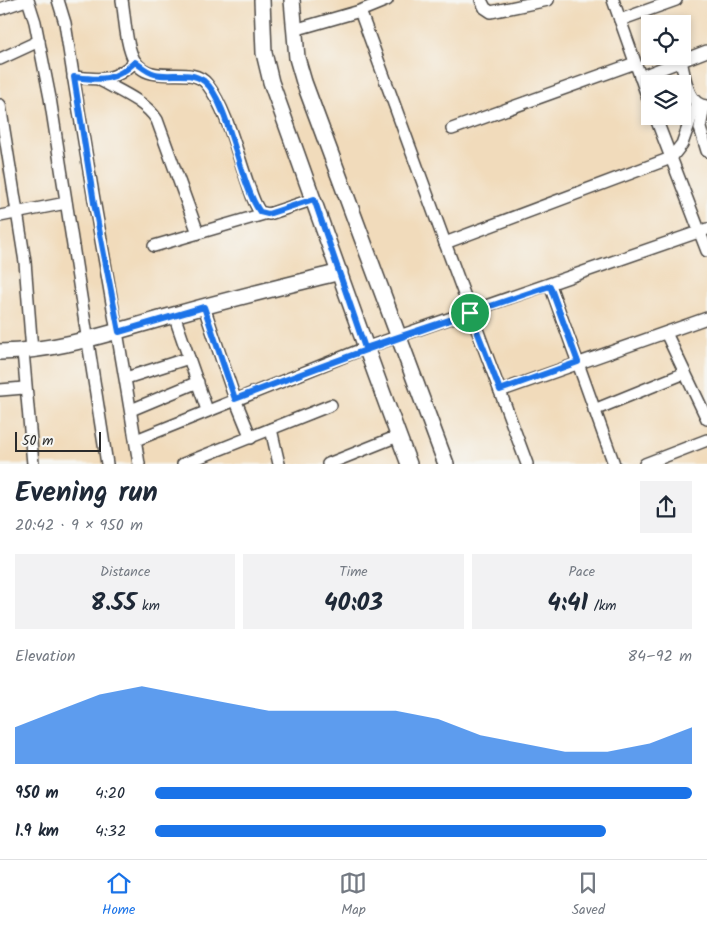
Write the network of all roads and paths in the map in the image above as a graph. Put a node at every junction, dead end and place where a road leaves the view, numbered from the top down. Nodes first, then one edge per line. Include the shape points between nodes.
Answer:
1 (27, 0) edge
2 (58, 0) edge
3 (122, 0) edge
4 (262, 0) edge
5 (292, 0) edge
6 (386, 0) edge
7 (481, 0) edge
8 (548, 0) edge
9 (613, 0) edge
10 (676, 0) edge
11 (366, 6) edge
12 (0, 9) edge
13 (620, 20) junction
14 (294, 30) junction
15 (39, 40) junction
16 (707, 51) edge
17 (691, 57) edge
18 (0, 59) edge
19 (135, 62) junction
20 (635, 62) junction
21 (669, 65) edge
22 (682, 65) edge
23 (74, 77) junction
24 (640, 77) joint
25 (100, 80) junction
26 (0, 105) edge
27 (702, 106) edge
28 (658, 125) edge
29 (452, 129) dead end
30 (707, 151) edge
31 (671, 158) junction
32 (314, 199) junction
33 (66, 204) junction
34 (17, 212) junction
35 (264, 214) junction
36 (0, 216) edge
37 (703, 230) edge
38 (198, 233) junction
39 (445, 243) junction
40 (154, 246) dead end
41 (707, 251) edge
42 (340, 272) junction
43 (550, 286) junction
44 (204, 307) junction
45 (470, 313) junction
46 (174, 315) junction
47 (707, 318) edge
48 (119, 332) junction
49 (666, 333) junction
50 (399, 337) junction
51 (87, 340) junction
52 (0, 348) edge
53 (365, 348) junction
54 (28, 351) junction
55 (0, 352) edge
56 (189, 358) junction
57 (578, 362) junction
58 (684, 374) junction
59 (126, 378) junction
60 (198, 382) junction
61 (24, 388) junction
62 (0, 390) edge
63 (500, 390) junction
64 (235, 399) junction
65 (331, 405) dead end
66 (131, 410) junction
67 (207, 410) junction
68 (594, 410) junction
69 (707, 419) edge
70 (271, 429) junction
71 (398, 436) junction
72 (251, 438) junction
73 (136, 440) junction
74 (707, 441) edge
75 (33, 464) edge
76 (106, 464) edge
77 (139, 464) edge
78 (183, 464) edge
79 (279, 464) edge
80 (328, 464) edge
81 (409, 464) edge
82 (446, 464) edge
83 (527, 464) edge
84 (614, 464) edge
85 (645, 464) edge

1 - 12 street
1 - 15 street
2 - 23 street
3 - 19 street via 130,53
4 - 32 street via 264,53 271,82
5 - 14 street
6 - 11 street
7 - 8 street via 491,12
9 - 13 street
10 - 13 street
11 - 14 street
11 - 39 street
13 - 20 street
14 - 50 street via 304,82
15 - 18 street
15 - 33 street
16 - 17 street
19 - 25 street via 115,77
19 - 35 street via 157,75 188,75 206,83 221,110 256,208
20 - 24 street
20 - 29 street
21 - 24 street
22 - 27 street via 692,98
23 - 25 street
23 - 48 street
25 - 38 street via 152,112
26 - 34 street
27 - 30 street via 700,128
27 - 31 street
28 - 31 street
31 - 37 street
31 - 39 street
32 - 35 street
32 - 42 street
33 - 34 street
33 - 51 street
34 - 36 street
34 - 54 street via 25,262
35 - 38 street
37 - 41 street
37 - 43 street
38 - 40 street
39 - 45 street
42 - 44 street
42 - 53 street
43 - 45 street
43 - 57 street
44 - 46 street
44 - 64 street
45 - 50 street
45 - 63 street
46 - 48 street
46 - 56 street
47 - 49 street
48 - 51 street
48 - 59 street
49 - 57 street
49 - 58 street
50 - 53 street
50 - 82 street
51 - 54 street
51 - 76 street
52 - 55 street
53 - 64 street
53 - 71 street
54 - 55 street
54 - 61 street
56 - 59 street
56 - 60 street
57 - 63 street
57 - 68 street
58 - 68 street
58 - 69 street
59 - 66 street
60 - 66 street
60 - 67 street
61 - 62 street
61 - 75 street
63 - 83 street
64 - 67 street
64 - 72 street
65 - 70 street
66 - 73 street
67 - 73 street
68 - 84 street
70 - 72 street
70 - 79 street
71 - 80 street
71 - 81 street
72 - 78 street
73 - 77 street
74 - 85 street

